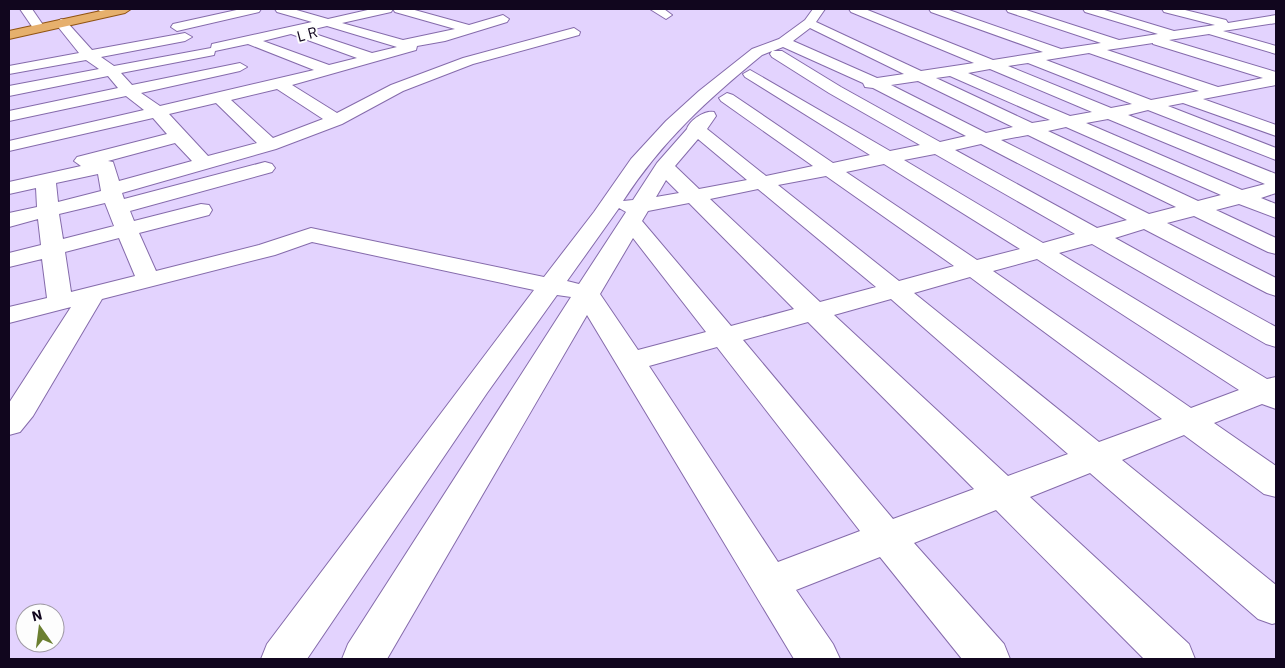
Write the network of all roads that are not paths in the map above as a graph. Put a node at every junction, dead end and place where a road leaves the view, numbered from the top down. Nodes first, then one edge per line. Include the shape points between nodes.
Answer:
1 (26, 9) edge
2 (105, 9) edge
3 (124, 9) edge
4 (255, 9) edge
5 (281, 9) edge
6 (322, 9) edge
7 (383, 9) edge
8 (399, 9) edge
9 (855, 9) edge
10 (1130, 9) edge
11 (1168, 9) edge
12 (1204, 9) edge
13 (822, 10) edge
14 (1010, 13) edge
15 (1085, 13) edge
16 (300, 14) junction
17 (362, 14) junction
18 (1254, 16) junction
19 (933, 17) edge
20 (217, 18) junction
21 (961, 18) junction
22 (1276, 18) edge
23 (503, 19) dead end
24 (274, 21) dead end
25 (329, 22) junction
26 (388, 22) dead end
27 (61, 23) junction
28 (809, 23) junction
29 (37, 25) junction
30 (900, 26) junction
31 (1232, 26) junction
32 (1276, 28) edge
33 (248, 29) junction
34 (468, 29) junction
35 (291, 30) junction
36 (414, 30) dead end
37 (1206, 30) junction
38 (9, 31) edge
39 (574, 32) dead end
40 (9, 35) edge
41 (830, 35) junction
42 (1177, 35) junction
43 (95, 36) dead end
44 (440, 38) junction
45 (1276, 38) edge
46 (1152, 39) junction
47 (76, 40) junction
48 (57, 43) dead end
49 (332, 44) junction
50 (403, 44) junction
51 (1120, 44) junction
52 (782, 45) junction
53 (1001, 49) dead end
54 (1090, 49) junction
55 (1276, 50) edge
56 (1060, 54) junction
57 (89, 55) junction
58 (290, 56) junction
59 (1157, 56) dead end
60 (372, 58) junction
61 (925, 59) dead end
62 (1029, 59) junction
63 (1276, 64) edge
64 (992, 65) junction
65 (240, 67) dead end
66 (9, 70) edge
67 (328, 70) junction
68 (1105, 70) dead end
69 (111, 71) junction
70 (952, 71) junction
71 (750, 74) junction
72 (917, 77) junction
73 (1276, 79) edge
74 (875, 83) junction
75 (279, 84) junction
76 (1220, 85) junction
77 (835, 90) junction
78 (9, 91) edge
79 (129, 91) junction
80 (1247, 93) junction
81 (1276, 94) edge
82 (1154, 97) junction
83 (220, 98) junction
84 (788, 98) junction
85 (1184, 99) junction
86 (732, 102) junction
87 (157, 112) junction
88 (1112, 113) junction
89 (9, 116) edge
90 (336, 120) junction
91 (1072, 121) junction
92 (695, 128) junction
93 (1028, 130) junction
94 (1276, 131) edge
95 (64, 133) junction
96 (180, 136) junction
97 (983, 139) junction
98 (270, 145) junction
99 (9, 146) edge
100 (938, 148) junction
101 (1276, 154) edge
102 (886, 158) junction
103 (204, 163) junction
104 (88, 165) junction
105 (664, 166) junction
106 (265, 168) dead end
107 (829, 170) junction
108 (46, 179) junction
109 (1276, 181) edge
110 (762, 183) junction
111 (1276, 187) edge
112 (9, 188) edge
113 (695, 196) junction
114 (1242, 196) junction
115 (610, 203) junction
116 (117, 205) junction
117 (1197, 209) junction
118 (201, 210) dead end
119 (48, 211) junction
120 (1276, 212) edge
121 (635, 214) junction
122 (9, 220) edge
123 (1148, 222) junction
124 (1097, 236) junction
125 (1276, 247) edge
126 (54, 248) junction
127 (1040, 251) junction
128 (9, 260) edge
129 (974, 269) junction
130 (144, 271) dead end
131 (550, 285) junction
132 (1276, 288) edge
133 (895, 290) junction
134 (103, 291) junction
135 (586, 293) junction
136 (60, 302) junction
137 (814, 312) junction
138 (9, 315) edge
139 (724, 336) junction
140 (1276, 338) edge
141 (632, 361) junction
142 (1272, 392) edge
143 (1187, 422) junction
144 (9, 424) edge
145 (1094, 458) junction
146 (1276, 484) edge
147 (1003, 493) junction
148 (887, 538) junction
149 (768, 583) junction
150 (1272, 606) dead end
151 (282, 659) edge
152 (364, 659) edge
153 (818, 659) edge
154 (989, 659) edge
155 (1174, 659) edge

1 - 29 street
2 - 29 main road
3 - 27 main road
4 - 20 street
5 - 16 street
6 - 16 street
7 - 17 street
8 - 34 street
9 - 30 street
10 - 37 street
11 - 31 street
12 - 18 street
13 - 28 street
14 - 21 street
14 - 51 street
14 - 54 street
15 - 42 street
15 - 46 street
16 - 24 street
16 - 25 street
17 - 25 street
17 - 26 street
18 - 22 street
18 - 31 street
18 - 32 street
19 - 21 street
19 - 30 street
20 - 33 street
20 - 57 street via 181,32
21 - 56 street
23 - 34 street
25 - 35 street
25 - 50 street
27 - 40 main road
27 - 47 street
28 - 41 street
28 - 52 street
29 - 38 main road
30 - 41 street
30 - 64 street
31 - 37 street
31 - 45 street
33 - 35 street via 270,35
33 - 58 street
33 - 69 street via 212,45
34 - 44 street
35 - 49 street
36 - 44 street
37 - 42 street
37 - 55 street
39 - 90 street via 468,61 396,88
41 - 52 street
41 - 72 street
42 - 46 street
42 - 63 street
43 - 47 street
44 - 50 street
46 - 51 street
46 - 73 street
47 - 48 street
47 - 57 street
49 - 58 street, L R
49 - 60 street
50 - 60 street via 411,47
51 - 54 street
51 - 59 street
52 - 71 street
52 - 74 street
52 - 77 street
52 - 115 street via 757,52 672,125 638,163
53 - 62 street
54 - 56 street
54 - 76 street
56 - 62 street
56 - 68 street
57 - 66 street
57 - 69 street
58 - 67 street
60 - 67 street
61 - 70 street
62 - 64 street
62 - 82 street
64 - 70 street
64 - 88 street
65 - 79 street
67 - 75 street
69 - 78 street
69 - 79 street
70 - 72 street
70 - 91 street
71 - 84 street
71 - 86 street
72 - 74 street
72 - 93 street
73 - 80 street
74 - 77 street
74 - 97 street
75 - 83 street
75 - 90 street
76 - 80 street
76 - 85 street
77 - 84 street
77 - 100 street
79 - 87 street
79 - 89 street
80 - 81 street
82 - 85 street
82 - 88 street
82 - 101 street
83 - 87 street
83 - 98 street
84 - 86 street
84 - 102 street
85 - 94 street
86 - 92 street
86 - 107 street
87 - 95 street
87 - 96 street
88 - 91 street
88 - 109 street
90 - 98 street
91 - 93 street
91 - 114 street
92 - 105 street
92 - 110 street
93 - 97 street
93 - 117 street
95 - 99 street
95 - 104 street
96 - 103 street
96 - 104 street
97 - 100 street
97 - 123 street
98 - 103 street
100 - 102 street
100 - 124 street
102 - 107 street
102 - 127 street
103 - 116 street
104 - 108 street
104 - 116 street via 106,166
105 - 113 street
105 - 121 street
106 - 116 street
107 - 110 street
107 - 129 street
108 - 112 street
108 - 119 street
110 - 113 street
110 - 133 street
111 - 114 street
113 - 121 street
113 - 137 street
114 - 117 street
114 - 120 street
115 - 121 street
115 - 131 street
116 - 118 street
116 - 119 street
116 - 126 street
116 - 130 street
117 - 123 street
117 - 125 street
119 - 122 street
119 - 126 street
121 - 135 street
121 - 139 street
123 - 124 street
123 - 132 street
124 - 127 street
124 - 140 street
126 - 128 street
126 - 136 street
127 - 129 street
127 - 142 street
129 - 133 street
129 - 143 street
131 - 134 street via 311,235 267,250
131 - 135 street
131 - 151 street
133 - 137 street
133 - 145 street
134 - 136 street
134 - 144 street
135 - 141 street
135 - 152 street
136 - 138 street
137 - 139 street
137 - 147 street
139 - 141 street
139 - 148 street
141 - 149 street
142 - 143 street
143 - 145 street
143 - 146 street
145 - 147 street
145 - 150 street
147 - 148 street
147 - 155 street
148 - 149 street
148 - 154 street
149 - 153 street

